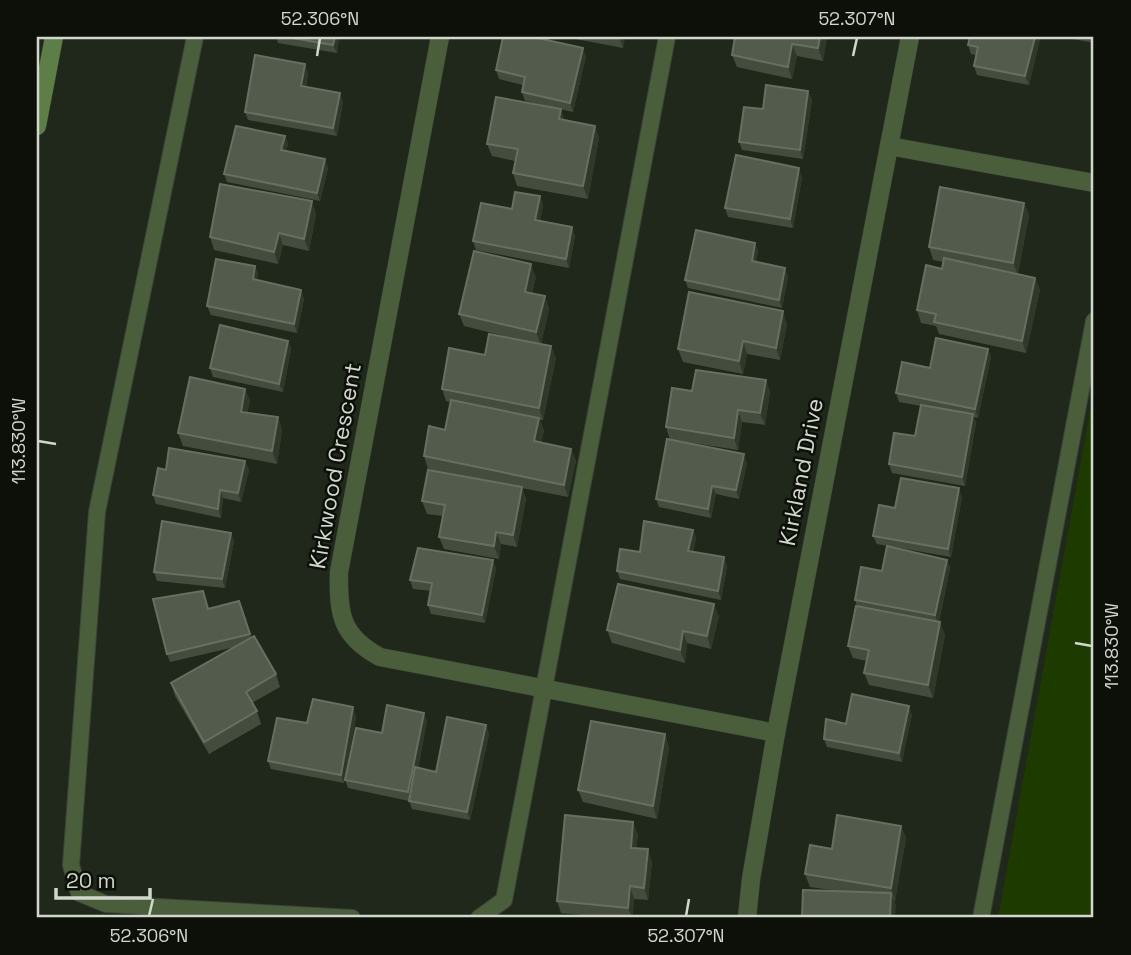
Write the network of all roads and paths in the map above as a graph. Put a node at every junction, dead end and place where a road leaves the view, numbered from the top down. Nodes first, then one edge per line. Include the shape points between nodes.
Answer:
1 (54, 37) edge
2 (195, 37) edge
3 (440, 37) edge
4 (667, 37) edge
5 (910, 37) edge
6 (37, 126) edge
7 (888, 146) junction
8 (1094, 183) edge
9 (1094, 321) edge
10 (544, 689) junction
11 (776, 733) junction
12 (352, 918) edge
13 (479, 918) edge
14 (747, 918) edge
15 (981, 918) edge

1 - 6 main road
2 - 12 lane via 97,512 71,866 79,893 106,904
3 - 10 street, Kirkwood Crescent via 339,572 338,599 352,637 380,657
4 - 10 lane
5 - 7 street, Kirkland Drive
7 - 8 street
7 - 11 street, Kirkland Drive
9 - 15 lane
10 - 11 street, Kirkwood Crescent
10 - 13 lane via 504,900
11 - 14 street, Kirkland Drive

